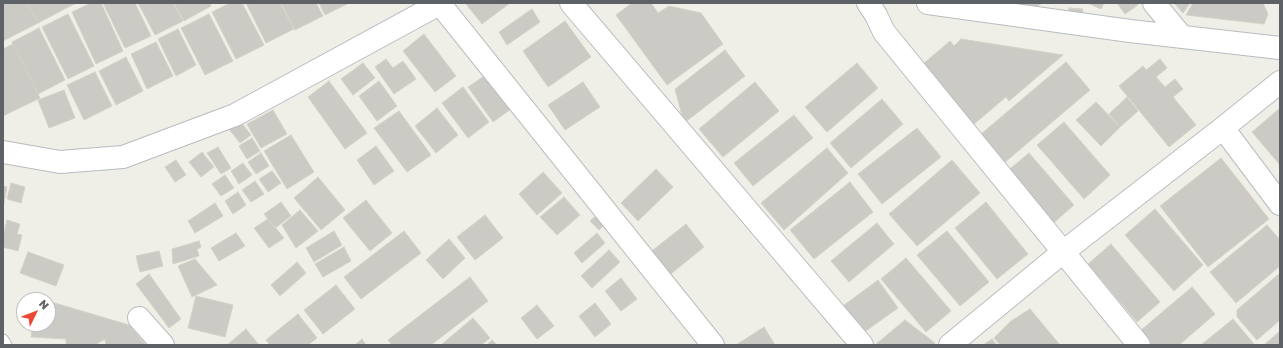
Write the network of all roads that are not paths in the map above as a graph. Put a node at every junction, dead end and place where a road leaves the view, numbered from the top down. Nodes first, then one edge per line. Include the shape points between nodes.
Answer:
1 (441, 3) edge
2 (571, 3) edge
3 (868, 3) edge
4 (928, 3) edge
5 (1154, 3) edge
6 (1182, 37) junction
7 (1280, 48) edge
8 (1280, 82) edge
9 (1223, 128) junction
10 (3, 152) edge
11 (1280, 204) edge
12 (1063, 252) junction
13 (140, 318) dead end
14 (3, 340) edge
15 (6, 345) edge
16 (163, 345) edge
17 (713, 345) edge
18 (862, 345) edge
19 (950, 345) edge
20 (1139, 345) edge

1 - 10 street via 235,115 123,157 60,162
1 - 17 street
2 - 18 street
3 - 12 street via 884,32
4 - 6 street
5 - 6 street
6 - 7 street
8 - 9 street
9 - 11 street
9 - 12 street
12 - 19 street
12 - 20 street
13 - 16 street
14 - 15 lane

